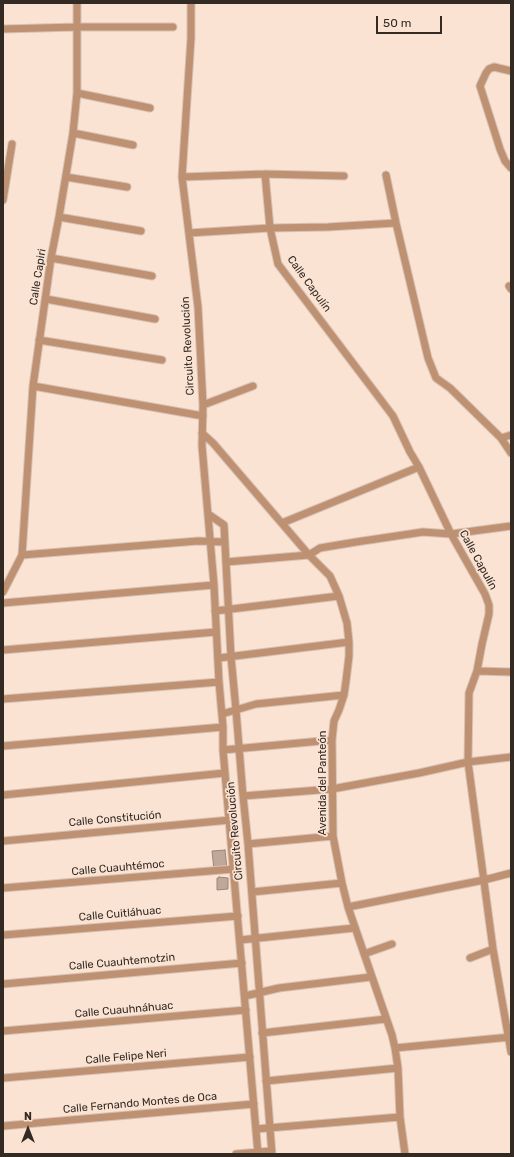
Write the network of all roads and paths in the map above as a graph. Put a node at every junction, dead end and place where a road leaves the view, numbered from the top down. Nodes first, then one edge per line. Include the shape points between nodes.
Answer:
1 (76, 3) edge
2 (191, 3) edge
3 (77, 27) junction
4 (172, 27) dead end
5 (3, 29) edge
6 (511, 72) edge
7 (77, 93) junction
8 (150, 108) dead end
9 (73, 133) junction
10 (12, 144) dead end
11 (133, 145) dead end
12 (511, 168) edge
13 (265, 174) junction
14 (386, 175) dead end
15 (344, 176) dead end
16 (66, 177) junction
17 (182, 177) junction
18 (127, 187) dead end
19 (3, 200) edge
20 (59, 217) junction
21 (396, 224) junction
22 (270, 228) junction
23 (141, 232) dead end
24 (189, 233) junction
25 (51, 258) junction
26 (152, 276) dead end
27 (46, 299) junction
28 (155, 319) dead end
29 (39, 340) junction
30 (162, 360) dead end
31 (34, 386) junction
32 (253, 386) dead end
33 (203, 405) junction
34 (203, 416) junction
35 (202, 433) junction
36 (511, 435) edge
37 (501, 438) junction
38 (511, 454) edge
39 (419, 467) junction
40 (208, 514) junction
41 (282, 523) junction
42 (511, 526) edge
43 (451, 534) junction
44 (210, 542) junction
45 (225, 542) junction
46 (22, 555) junction
47 (309, 555) junction
48 (226, 562) junction
49 (214, 586) junction
50 (3, 592) edge
51 (339, 596) junction
52 (3, 603) edge
53 (228, 610) junction
54 (215, 611) junction
55 (216, 632) junction
56 (349, 642) junction
57 (3, 650) edge
58 (231, 657) junction
59 (219, 658) junction
60 (477, 671) junction
61 (511, 672) edge
62 (219, 682) junction
63 (344, 695) junction
64 (3, 699) edge
65 (236, 710) junction
66 (222, 714) junction
67 (223, 727) junction
68 (332, 740) junction
69 (3, 746) edge
70 (239, 748) junction
71 (223, 750) junction
72 (511, 757) edge
73 (468, 762) junction
74 (225, 773) junction
75 (332, 789) junction
76 (3, 795) edge
77 (243, 796) junction
78 (230, 820) junction
79 (333, 836) junction
80 (3, 841) edge
81 (248, 844) junction
82 (234, 869) junction
83 (511, 874) edge
84 (484, 880) junction
85 (342, 883) junction
86 (3, 888) edge
87 (252, 892) junction
88 (348, 907) junction
89 (238, 916) junction
90 (354, 928) junction
91 (3, 935) edge
92 (255, 939) junction
93 (240, 940) junction
94 (392, 944) dead end
95 (493, 949) junction
96 (364, 954) junction
97 (470, 958) dead end
98 (242, 963) junction
99 (371, 977) junction
100 (3, 984) edge
101 (259, 993) junction
102 (245, 996) junction
103 (246, 1010) junction
104 (386, 1019) junction
105 (3, 1031) edge
106 (262, 1033) junction
107 (510, 1037) edge
108 (395, 1048) junction
109 (511, 1052) edge
110 (250, 1057) junction
111 (398, 1068) junction
112 (3, 1078) edge
113 (266, 1080) junction
114 (254, 1104) junction
115 (400, 1117) junction
116 (3, 1126) edge
117 (270, 1129) junction
118 (256, 1130) junction
119 (258, 1153) edge
120 (272, 1153) edge
121 (236, 1154) edge
122 (406, 1154) edge

1 - 3 street, Calle Capiri
2 - 17 street, Circuito Revolución
3 - 4 street
3 - 5 street
3 - 7 street, Calle Capiri
6 - 12 street via 494,67 486,74 480,86 500,149
7 - 8 street
7 - 9 street, Calle Capiri
9 - 11 street
9 - 16 street, Calle Capiri
10 - 19 street
13 - 15 street
13 - 17 street
13 - 22 street, Calle Capulín
14 - 21 street
16 - 18 street
16 - 20 street, Calle Capiri
17 - 24 street, Circuito Revolución
20 - 23 street
20 - 25 street, Calle Capiri
21 - 22 street
21 - 37 street via 428,358 436,378 450,388
22 - 24 street
22 - 39 street, Calle Capulín via 278,264 393,416
24 - 33 street, Circuito Revolución via 198,307
25 - 26 street
25 - 27 street, Calle Capiri
27 - 28 street
27 - 29 street, Calle Capiri
29 - 30 street
29 - 31 street, Calle Capiri
31 - 34 street
31 - 46 street, Calle Capiri
32 - 33 street
33 - 34 street, Circuito Revolución
34 - 35 street, Circuito Revolución
35 - 40 street, Circuito Revolución
35 - 41 street, Avenida del Panteón
36 - 37 street
37 - 38 street
39 - 41 street
39 - 43 street, Calle Capulín
40 - 44 street, Circuito Revolución
40 - 45 street, Circuito Revolución via 224,525
41 - 47 street, Avenida del Panteón
42 - 43 street
43 - 47 street via 424,532 356,542 320,548
43 - 60 street, Calle Capulín via 489,605
44 - 45 street
44 - 46 street
44 - 49 street, Circuito Revolución
45 - 48 street, Circuito Revolución
46 - 50 street
47 - 48 street
47 - 51 street, Avenida del Panteón via 330,576
48 - 53 street, Circuito Revolución
49 - 52 street
49 - 54 street, Circuito Revolución
51 - 53 street
51 - 56 street, Avenida del Panteón
53 - 54 street
53 - 58 street, Circuito Revolución
54 - 55 street, Circuito Revolución
55 - 57 street
55 - 59 street, Circuito Revolución
56 - 58 street
56 - 63 street, Avenida del Panteón
58 - 59 street
58 - 65 street, Circuito Revolución
59 - 62 street, Circuito Revolución
60 - 61 street
60 - 73 street, Calle Capulín via 469,693
62 - 64 street
62 - 66 street, Circuito Revolución
63 - 65 street via 256,704
63 - 68 street, Avenida del Panteón via 334,721
65 - 66 street
65 - 70 street, Circuito Revolución
66 - 67 street, Circuito Revolución
67 - 69 street
67 - 71 street, Circuito Revolución
68 - 70 street
68 - 75 street, Avenida del Panteón
70 - 71 street
70 - 77 street, Circuito Revolución
71 - 74 street, Circuito Revolución
72 - 73 street
73 - 75 street
73 - 84 street, Calle Capulín
74 - 76 street
74 - 78 street, Circuito Revolución
75 - 77 street
75 - 79 street, Avenida del Panteón
77 - 81 street, Circuito Revolución
78 - 80 street, Calle Constitución
78 - 82 street, Circuito Revolución
79 - 81 street
79 - 85 street, Avenida del Panteón
81 - 87 street, Circuito Revolución
82 - 86 street, Calle Cuauhtémoc
82 - 89 street, Circuito Revolución
83 - 84 street
84 - 88 street
84 - 95 street, Calle Capulín
85 - 87 street
85 - 88 street, Avenida del Panteón
87 - 92 street, Circuito Revolución
88 - 90 street, Avenida del Panteón
89 - 91 street, Calle Cuitláhuac
89 - 93 street, Circuito Revolución
90 - 92 street
90 - 96 street, Avenida del Panteón
92 - 93 street
92 - 101 street, Circuito Revolución
93 - 98 street, Circuito Revolución
94 - 96 street
95 - 97 street
95 - 107 street, Calle Capulín
96 - 99 street, Avenida del Panteón
98 - 100 street, Calle Cuauhtemotzin
98 - 102 street, Circuito Revolución
99 - 101 street via 279,988
99 - 104 street, Avenida del Panteón
101 - 102 street
101 - 106 street, Circuito Revolución
102 - 103 street, Circuito Revolución
103 - 105 street, Calle Cuauhnáhuac
103 - 110 street, Circuito Revolución
104 - 106 street
104 - 108 street, Avenida del Panteón
106 - 113 street, Circuito Revolución
107 - 108 street
107 - 109 street, Calle Capulín
108 - 111 street, Avenida del Panteón
110 - 112 street, Calle Felipe Neri
110 - 114 street, Circuito Revolución
111 - 113 street
111 - 115 street, Avenida del Panteón
113 - 117 street, Circuito Revolución
114 - 116 street, Calle Fernando Montes de Oca
114 - 118 street, Circuito Revolución
115 - 117 street
115 - 122 street, Avenida del Panteón
117 - 118 street
117 - 120 street, Circuito Revolución
118 - 119 street, Circuito Revolución
119 - 120 street
119 - 121 street

